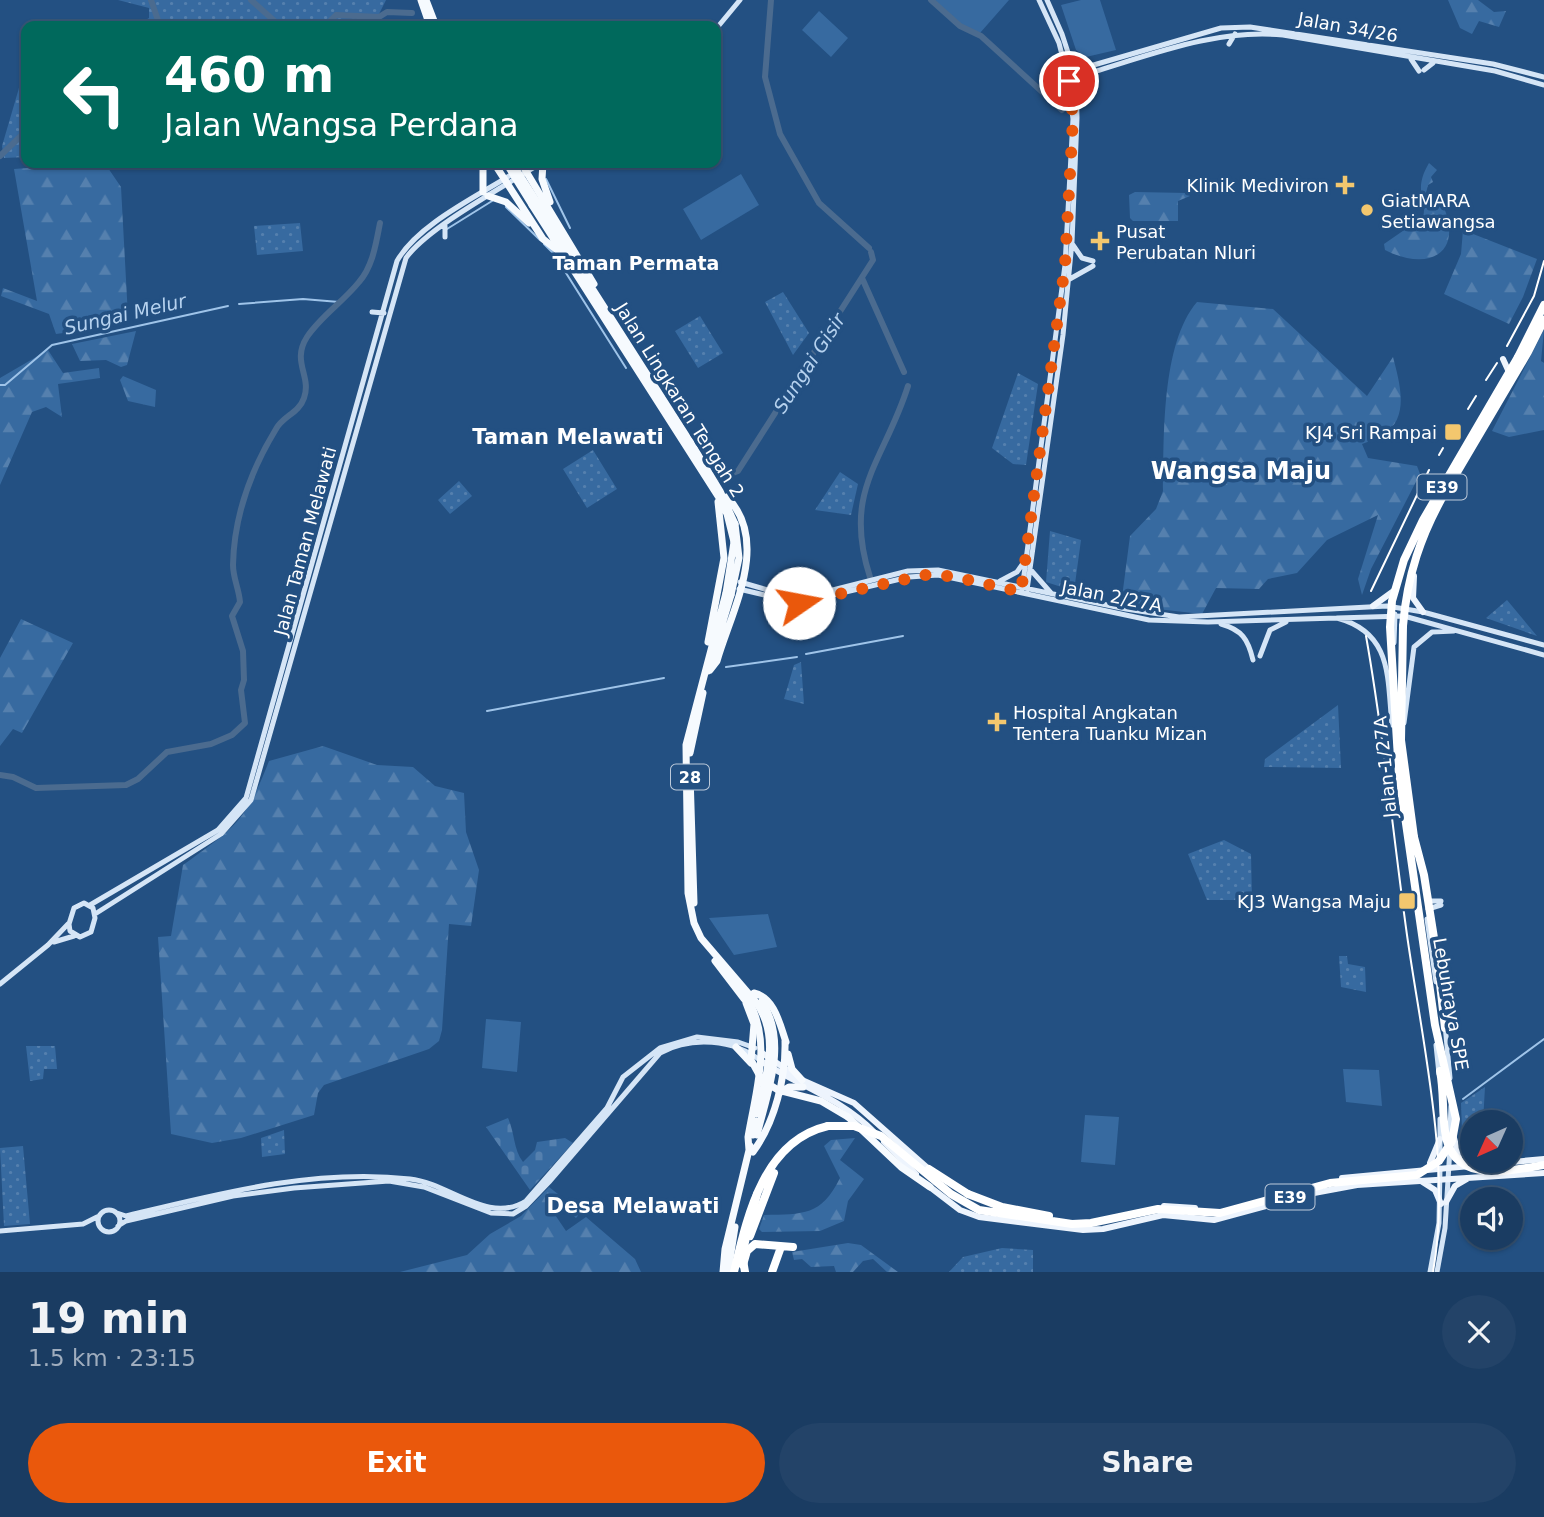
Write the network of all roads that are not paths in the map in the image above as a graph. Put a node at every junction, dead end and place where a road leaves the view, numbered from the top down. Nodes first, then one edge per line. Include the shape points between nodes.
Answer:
1 (740, 0) edge
2 (1039, 0) edge
3 (1046, 0) edge
4 (422, 1) edge
5 (428, 13) junction
6 (429, 21) edge
7 (433, 21) edge
8 (721, 23) edge
9 (1235, 34) junction
10 (1229, 44) dead end
11 (1423, 47) dead end
12 (1067, 48) junction
13 (1410, 55) junction
14 (1436, 62) junction
15 (1094, 69) junction
16 (1071, 75) junction
17 (1544, 77) edge
18 (1544, 85) edge
19 (1076, 90) junction
20 (483, 168) edge
21 (498, 168) edge
22 (510, 168) edge
23 (515, 168) edge
24 (522, 168) edge
25 (526, 168) edge
26 (542, 168) edge
27 (506, 181) junction
28 (539, 190) junction
29 (486, 194) junction
30 (520, 202) junction
31 (535, 203) junction
32 (554, 213) junction
33 (447, 224) junction
34 (537, 230) junction
35 (445, 237) dead end
36 (1072, 242) junction
37 (565, 256) junction
38 (1068, 280) junction
39 (600, 301) junction
40 (1544, 303) edge
41 (390, 310) junction
42 (372, 312) dead end
43 (382, 314) junction
44 (1544, 321) edge
45 (1503, 359) dead end
46 (1508, 370) junction
47 (719, 494) junction
48 (1415, 550) junction
49 (1026, 559) junction
50 (723, 560) junction
51 (746, 569) junction
52 (1030, 569) junction
53 (719, 580) junction
54 (993, 581) junction
55 (742, 586) junction
56 (1396, 589) junction
57 (1024, 590) junction
58 (1051, 593) junction
59 (729, 594) junction
60 (1083, 606) junction
61 (1373, 606) junction
62 (1115, 607) junction
63 (1395, 611) junction
64 (1423, 612) junction
65 (1404, 613) junction
66 (1330, 616) junction
67 (1299, 619) junction
68 (1156, 620) junction
69 (1208, 622) junction
70 (1395, 623) junction
71 (1404, 625) junction
72 (1465, 631) junction
73 (710, 646) junction
74 (1544, 646) edge
75 (1544, 655) edge
76 (1260, 656) dead end
77 (1253, 660) dead end
78 (708, 673) junction
79 (1392, 725) junction
80 (1403, 725) junction
81 (1414, 837) junction
82 (1424, 896) junction
83 (90, 905) junction
84 (95, 914) junction
85 (1427, 915) junction
86 (69, 924) junction
87 (75, 936) junction
88 (48, 945) junction
89 (710, 952) junction
90 (1429, 982) junction
91 (0, 984) edge
92 (757, 999) junction
93 (759, 1024) junction
94 (1445, 1028) junction
95 (785, 1041) junction
96 (740, 1045) junction
97 (761, 1057) junction
98 (783, 1072) junction
99 (803, 1084) junction
100 (616, 1087) junction
101 (756, 1088) junction
102 (624, 1092) junction
103 (776, 1096) junction
104 (1451, 1127) junction
105 (828, 1128) junction
106 (1440, 1139) junction
107 (751, 1151) junction
108 (1449, 1156) junction
109 (1440, 1157) junction
110 (1460, 1159) edge
111 (1544, 1162) edge
112 (1523, 1163) edge
113 (1460, 1167) edge
114 (1448, 1168) junction
115 (929, 1169) junction
116 (1440, 1169) junction
117 (1416, 1170) junction
118 (1544, 1172) edge
119 (1472, 1177) junction
120 (1444, 1179) junction
121 (1417, 1180) junction
122 (930, 1187) junction
123 (1443, 1203) junction
124 (1203, 1210) junction
125 (117, 1213) junction
126 (99, 1216) junction
127 (1107, 1220) junction
128 (1201, 1220) junction
129 (754, 1224) junction
130 (72, 1226) junction
131 (118, 1226) junction
132 (102, 1228) junction
133 (0, 1231) edge
134 (780, 1245) junction
135 (793, 1247) dead end
136 (725, 1272) edge
137 (740, 1272) edge
138 (772, 1272) edge
139 (1430, 1272) edge
140 (1437, 1272) edge

1 - 8 main road
2 - 16 main road
3 - 12 main road
4 - 5 highway
5 - 6 highway
5 - 7 highway
9 - 10 main road
9 - 13 main road, Jalan 34/26 via 1283,35
9 - 15 main road, Jalan 34/26
11 - 13 main road
12 - 15 main road via 1076,61
12 - 16 main road
13 - 14 main road, Jalan 34/26
13 - 14 main road via 1421,70
13 - 15 main road, Jalan 34/26 via 1250,27 1221,28
13 - 17 main road, Jalan 34/26 via 1493,64
14 - 18 main road, Jalan 34/26
15 - 16 main road, Jalan 34/26
15 - 19 main road
16 - 19 main road
16 - 49 main road via 1065,265
19 - 36 main road
20 - 29 highway
21 - 27 highway
22 - 31 highway, Jalan Lingkaran Tengah 2 / 28, bridge
23 - 31 highway, Jalan Lingkaran Tengah 2 / 28, bridge
24 - 27 main road, Jalan Taman Melawati
25 - 28 highway
26 - 32 highway
27 - 29 main road, Jalan Taman Melawati
27 - 30 highway
28 - 30 highway via 530,184 522,187
28 - 32 highway
29 - 33 main road, Jalan Taman Melawati
29 - 34 highway via 506,202
29 - 43 main road, Jalan Taman Melawati via 406,247 397,261
30 - 34 highway
31 - 37 highway, Jalan Lingkaran Tengah 2 / 28
31 - 39 highway, Jalan Lingkaran Tengah 2 / 28
32 - 39 highway
33 - 35 main road
33 - 41 main road, Jalan Taman Melawati via 406,258
34 - 37 highway
36 - 38 main road
36 - 38 main road via 1082,258 1093,263
37 - 47 highway, Jalan Lingkaran Tengah 2 / 28
38 - 52 main road
39 - 47 highway, Jalan Lingkaran Tengah 2 / 28
40 - 46 main road, Jalan 1/27A
40 - 90 highway, Lebuhraya SPE / E39, bridge via 1529,338 1423,520 1392,601 1396,741
41 - 43 main road
41 - 84 main road, Jalan Taman Melawati via 251,800 221,834
42 - 43 main road
43 - 83 main road, Jalan Taman Melawati via 246,798 218,830
44 - 48 main road, Jalan 1/27A
44 - 81 highway, Lebuhraya SPE / E39, bridge via 1429,522 1409,576 1403,626 1401,740
45 - 46 main road
46 - 56 main road, Jalan 1/27A via 1406,548
47 - 50 highway
47 - 51 highway via 735,506 740,519
47 - 59 highway, Jalan Lingkaran Tengah 2 / 28, bridge via 734,542
47 - 59 highway, Jalan Lingkaran Tengah 2 / 28, bridge via 735,524 739,550
48 - 64 main road via 1413,598
48 - 65 main road, Jalan 1/27A
49 - 54 main road via 1011,577
49 - 57 main road
50 - 51 highway via 738,572
50 - 53 highway
51 - 55 highway
52 - 57 main road
52 - 58 main road
53 - 55 main road, Jalan 2/27A
53 - 73 highway via 708,631
54 - 55 main road, Jalan 2/27A via 923,569 799,598
54 - 57 main road, Jalan 2/27A
55 - 57 main road, Jalan 2/27A via 799,603 909,577 938,575
55 - 78 highway via 717,661
56 - 61 main road
56 - 63 main road, Jalan 1/27A
57 - 58 main road, Jalan 2/27A
57 - 60 main road, Jalan 2/27A
58 - 62 main road, Jalan 2/27A
59 - 73 highway, Jalan Lingkaran Tengah 2 / 28
59 - 78 highway, Jalan Lingkaran Tengah 2 / 28
60 - 62 main road via 1109,611
60 - 68 main road, Jalan 2/27A
61 - 62 main road, Jalan 2/27A via 1189,617
61 - 63 main road, Jalan 2/27A
62 - 68 main road via 1122,613
63 - 65 main road, Jalan 2/27A
63 - 66 main road, Jalan 2/27A
63 - 70 main road, Jalan 1/27A
64 - 65 main road, Jalan 2/27A
64 - 74 main road, Jalan 2/27A
65 - 71 main road, Jalan 1/27A
65 - 72 main road, Jalan 2/27A
66 - 67 main road, Jalan 2/27A
66 - 79 main road via 1361,626 1377,645 1388,671
67 - 69 main road, Jalan 2/27A
67 - 76 main road via 1269,630
68 - 69 main road, Jalan 2/27A
69 - 77 main road via 1239,631 1247,638
70 - 71 main road
70 - 79 main road, Jalan 1/27A
71 - 80 main road, Jalan 1/27A
72 - 75 main road, Jalan 2/27A
72 - 80 main road via 1432,632 1414,647
73 - 89 highway, Jalan Lingkaran Tengah 2 / 28 via 685,758 689,900 696,928
78 - 92 highway, Jalan Lingkaran Tengah 2 / 28 via 690,758 693,900 708,939
79 - 106 main road, Jalan 1/27A via 1437,1055
80 - 82 main road, Jalan 1/27A
81 - 94 highway, bridge via 1424,875
81 - 105 highway, Lebuhraya SPE / E39, bridge via 1443,1042 1460,1111 1452,1151 1422,1178 1304,1193 1221,1218 1159,1214 1073,1228 975,1214 951,1200 876,1138
82 - 85 main road, Jalan 1/27A
82 - 85 main road via 1441,903 1432,906
83 - 84 main road
83 - 86 main road via 74,908
84 - 87 main road via 91,932
85 - 94 main road, Jalan 1/27A
86 - 87 main road
86 - 88 main road
87 - 88 main road
88 - 91 main road
89 - 92 highway, Jalan Lingkaran Tengah 2 / 28
89 - 93 highway, Jalan Lingkaran Tengah 2 / 28 via 743,992
89 - 122 highway, bridge via 746,1003 754,1024 751,1060 762,1080 778,1090 821,1101 848,1117 901,1167
90 - 111 highway, E39, bridge via 1445,1134 1451,1150 1458,1160 1479,1171 1504,1172
90 - 127 highway, Lebuhraya SPE / E39, bridge via 1456,1119 1448,1150 1432,1167 1417,1175 1311,1187 1220,1213 1158,1209
92 - 95 highway via 761,995 771,1006
92 - 107 highway, Jalan Lingkaran Tengah 2 / 28, bridge via 771,1045
92 - 107 highway, Jalan Lingkaran Tengah 2 / 28, bridge via 772,1020 776,1045
93 - 96 highway via 757,1033
93 - 97 highway
94 - 104 main road, Jalan 1/27A
95 - 98 highway
95 - 99 highway via 791,1066
96 - 97 main road
96 - 100 main road via 699,1037 673,1042 636,1065
96 - 101 highway via 749,1059
96 - 102 main road via 697,1042 669,1048
97 - 98 main road
97 - 101 highway
98 - 99 main road
98 - 103 highway
99 - 103 highway
99 - 115 main road via 855,1104
99 - 122 main road via 850,1109
100 - 102 main road
100 - 125 main road via 607,1108 546,1179 526,1201 509,1209 489,1208 419,1180 382,1177 285,1183 125,1216
101 - 103 highway via 769,1081
101 - 107 highway via 748,1137
102 - 131 main road via 549,1182 513,1214 491,1213 424,1188 389,1181 233,1196
103 - 107 highway via 764,1136
104 - 108 main road, Jalan 1/27A
104 - 110 main road
105 - 127 highway, Lebuhraya SPE / E39, bridge via 854,1126 881,1136 951,1195 987,1213 1072,1224
105 - 129 highway via 806,1139 785,1158 772,1175
105 - 137 highway, bridge via 806,1134 780,1158 757,1194
106 - 109 main road, Jalan 1/27A
106 - 117 main road via 1435,1159
107 - 136 highway, Jalan Lingkaran Tengah 2 / 28
108 - 109 main road via 1444,1161
108 - 114 main road, Jalan 1/27A
109 - 116 main road, Jalan 1/27A
111 - 112 main road
111 - 118 main road via 1539,1166
113 - 114 main road
114 - 116 main road
114 - 120 main road, Jalan 1/27A
115 - 124 main road via 974,1204 1020,1216 1093,1222 1165,1206
115 - 127 highway, bridge via 968,1194 1016,1211
116 - 117 main road
116 - 120 main road, Jalan 1/27A
117 - 124 main road via 1328,1181 1237,1206
118 - 119 main road
119 - 120 main road
119 - 123 main road via 1455,1186
120 - 121 main road
120 - 123 main road
121 - 123 main road via 1433,1187
121 - 128 main road via 1314,1193
122 - 128 main road via 969,1214 1026,1225 1097,1230 1163,1215
123 - 139 main road
123 - 140 main road
124 - 128 main road via 1207,1216
125 - 126 main road via 109,1210
125 - 131 main road
126 - 130 main road
126 - 132 main road
129 - 134 highway via 760,1239
129 - 137 highway
130 - 132 main road
130 - 133 main road
131 - 132 main road via 109,1231
134 - 135 highway
134 - 137 highway via 752,1245
134 - 138 highway

